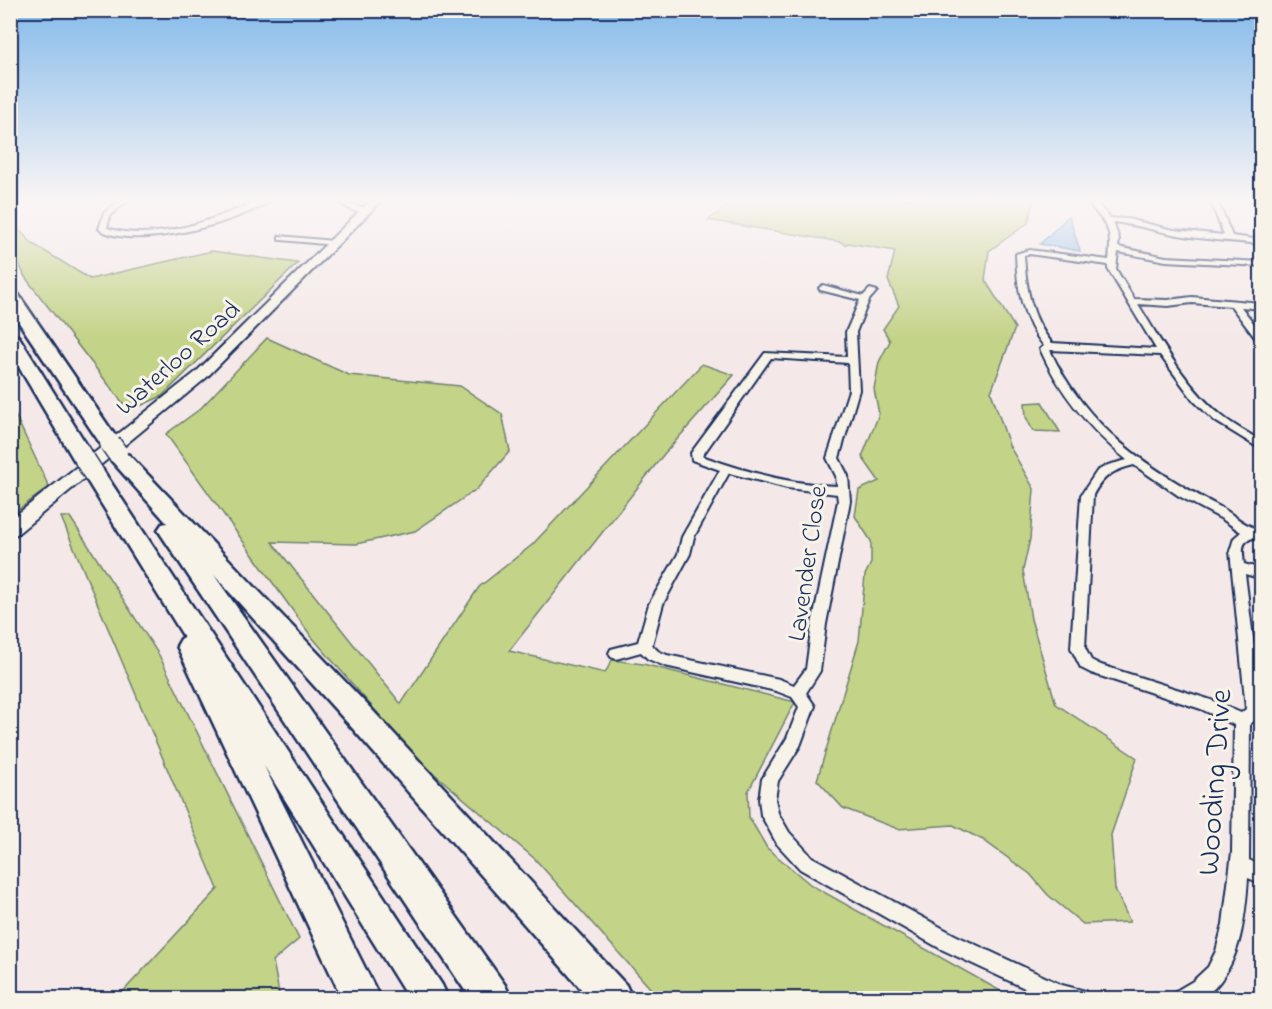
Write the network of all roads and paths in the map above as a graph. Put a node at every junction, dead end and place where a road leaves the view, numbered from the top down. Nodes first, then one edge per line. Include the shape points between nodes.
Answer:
1 (331, 246) edge
2 (1115, 249) joint
3 (1112, 263) junction
4 (1262, 264) edge
5 (823, 288) dead end
6 (10, 294) edge
7 (1132, 301) junction
8 (1234, 304) junction
9 (1262, 306) edge
10 (10, 337) edge
11 (1262, 341) edge
12 (1049, 346) junction
13 (1163, 352) junction
14 (853, 360) junction
15 (1262, 447) edge
16 (116, 452) junction
17 (1137, 461) junction
18 (726, 469) junction
19 (842, 490) junction
20 (10, 530) edge
21 (1256, 533) edge
22 (146, 556) junction
23 (1237, 567) junction
24 (1262, 574) edge
25 (644, 646) junction
26 (616, 653) dead end
27 (797, 693) junction
28 (1253, 716) edge
29 (1239, 865) junction
30 (1262, 875) edge
31 (361, 999) edge
32 (429, 999) edge
33 (492, 999) edge
34 (613, 999) edge
35 (1078, 999) edge
36 (1183, 999) edge

1 - 20 street, Waterloo Road via 201,375
2 - 3 street
2 - 4 street via 1166,259
3 - 7 street
3 - 12 street via 1020,254 1024,303
5 - 14 street, Lavender Close via 869,295 851,332
6 - 16 highway
7 - 8 street
7 - 13 street
8 - 9 street
8 - 11 street
10 - 22 highway
12 - 13 street
12 - 17 street via 1045,350 1064,388 1083,412
13 - 15 street via 1198,399 1219,419
14 - 18 street via 768,355 697,453 696,458
14 - 19 street, Lavender Close via 854,390 833,458 842,476
16 - 33 highway
16 - 34 highway
17 - 21 street via 1182,492
17 - 28 street via 1113,467 1096,477 1088,495 1078,648 1086,664 1096,669
18 - 19 street via 820,490
18 - 25 street via 656,604
19 - 27 street, Lavender Close via 844,501 813,671
21 - 23 street, Wooding Drive via 1240,537
22 - 31 highway
22 - 32 highway
23 - 24 street
23 - 28 street, Wooding Drive
25 - 26 street
25 - 27 street via 665,660 778,685
27 - 35 street via 807,706 794,741 770,779 767,799 770,815 783,838 806,863 948,942 1061,995
28 - 29 street, Wooding Drive
29 - 30 street
29 - 36 street, Wooding Drive via 1230,936 1216,973

